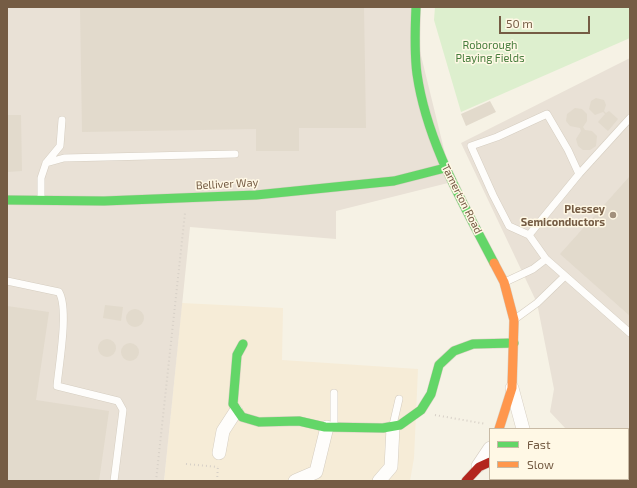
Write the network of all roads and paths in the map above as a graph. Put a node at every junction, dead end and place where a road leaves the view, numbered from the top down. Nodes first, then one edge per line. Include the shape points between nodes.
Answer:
1 (416, 7) edge
2 (630, 118) edge
3 (62, 120) dead end
4 (235, 154) dead end
5 (46, 163) junction
6 (445, 168) junction
7 (579, 174) junction
8 (186, 198) junction
9 (7, 200) edge
10 (41, 200) junction
11 (529, 235) junction
12 (546, 259) junction
13 (565, 276) junction
14 (7, 281) edge
15 (504, 282) junction
16 (514, 320) junction
17 (630, 333) edge
18 (514, 343) junction
19 (243, 344) dead end
20 (512, 388) junction
21 (334, 392) dead end
22 (399, 399) dead end
23 (421, 410) junction
24 (236, 411) junction
25 (330, 427) junction
26 (392, 428) junction
27 (499, 428) edge
28 (524, 428) edge
29 (489, 449) edge
30 (219, 453) joint
31 (489, 462) edge
32 (186, 464) dead end
33 (218, 467) junction
34 (469, 477) edge
35 (114, 481) edge
36 (156, 481) edge
37 (217, 481) edge
38 (295, 481) edge
39 (379, 481) edge

1 - 6 main road, Tamerton Road via 414,31 417,74 430,128
2 - 7 lane
3 - 5 lane via 60,146
4 - 5 lane via 64,158
5 - 10 lane via 41,178
6 - 8 main road, Belliver Way via 394,181 256,195
6 - 15 main road, Tamerton Road
7 - 11 lane
7 - 11 lane via 547,114 471,146 492,196 509,226
8 - 10 main road, Belliver Way
8 - 36 path
9 - 10 main road, Belliver Way
11 - 12 lane
12 - 13 lane
12 - 15 lane via 533,270
13 - 16 lane via 537,303
13 - 17 lane
14 - 35 lane via 59,292 62,297 64,312 57,386 118,401 123,410
15 - 16 main road, Tamerton Road
16 - 18 main road, Tamerton Road
18 - 20 main road, Tamerton Road
18 - 23 main road via 476,343 462,346 450,354 439,365 430,396
19 - 24 main road via 236,355 233,404
20 - 27 main road, Tamerton Road
20 - 28 street, Tamerton Road
21 - 25 lane
22 - 26 lane
23 - 26 main road
23 - 27 path
24 - 25 main road via 243,418 256,421 307,422
24 - 30 street via 223,431
25 - 26 main road
25 - 38 street via 316,472
26 - 39 street via 392,467
29 - 34 street
30 - 33 path
31 - 34 main road via 479,467
32 - 33 path
33 - 37 path

